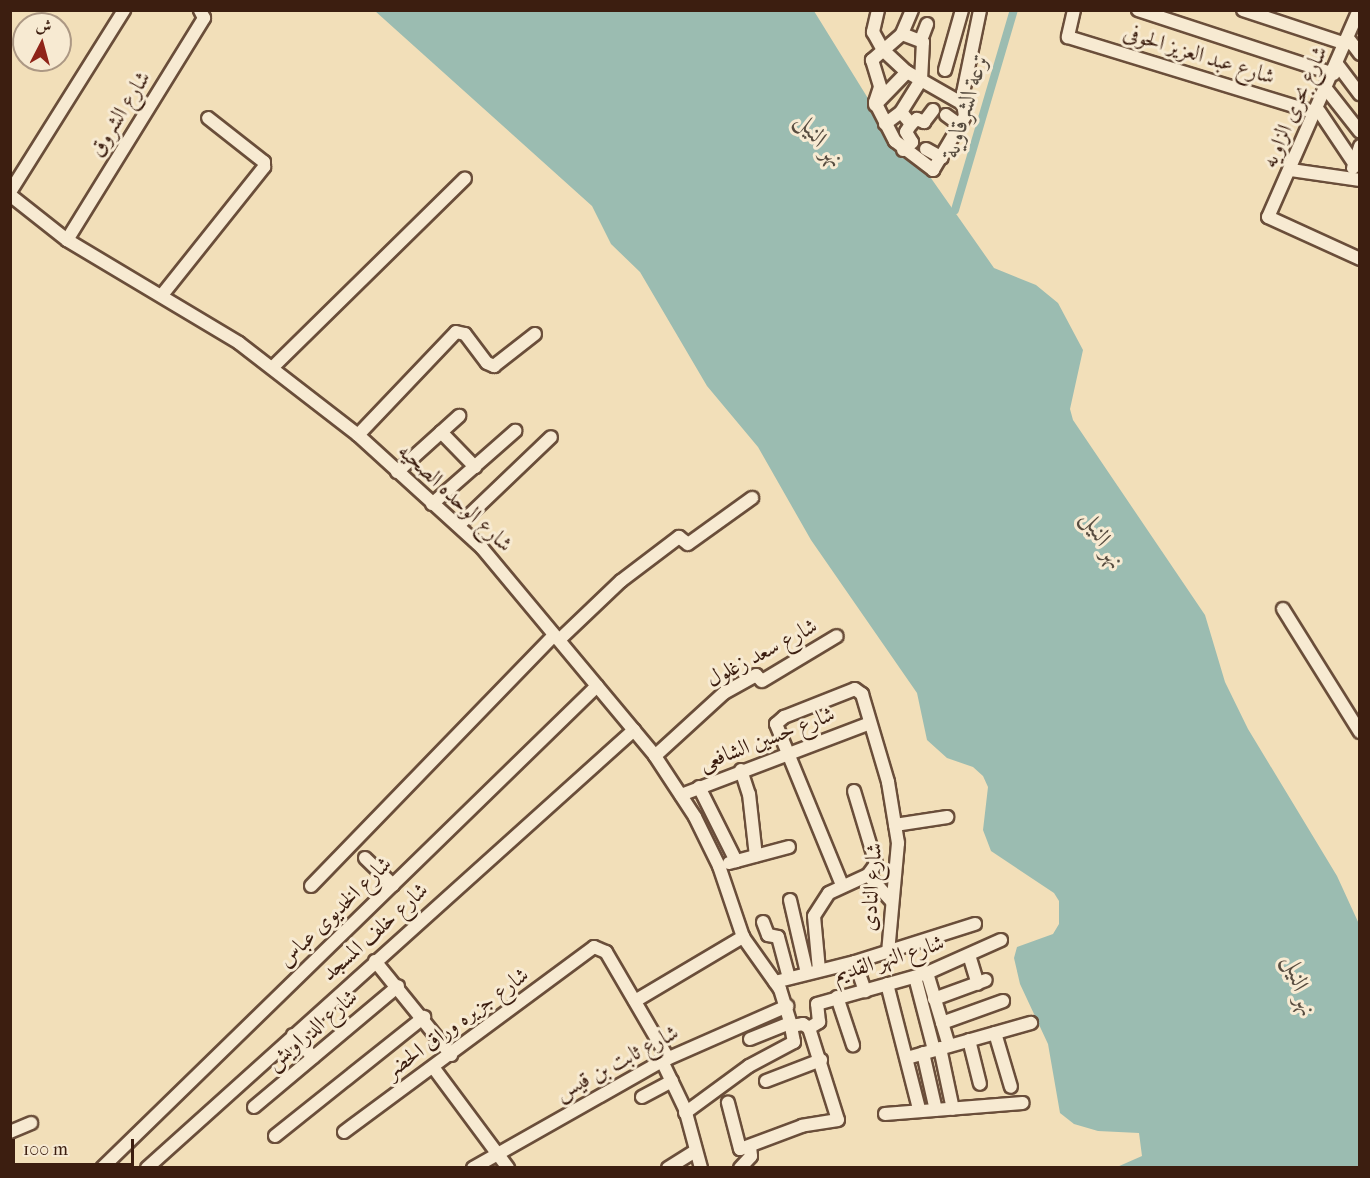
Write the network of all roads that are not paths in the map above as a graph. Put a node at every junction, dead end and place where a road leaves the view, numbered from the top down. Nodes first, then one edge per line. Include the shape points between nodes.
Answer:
1 (124, 10) edge
2 (200, 10) edge
3 (878, 10) edge
4 (912, 10) edge
5 (1074, 10) edge
6 (1138, 10) edge
7 (1243, 10) edge
8 (961, 13) edge
9 (1356, 13) edge
10 (979, 15) edge
11 (927, 24) dead end
12 (902, 33) junction
13 (921, 40) junction
14 (1347, 41) junction
15 (884, 50) junction
16 (1359, 54) edge
17 (1336, 69) junction
18 (945, 70) dead end
19 (907, 72) junction
20 (921, 80) junction
21 (1327, 90) junction
22 (1359, 94) edge
23 (963, 104) junction
24 (875, 105) junction
25 (933, 110) dead end
26 (901, 112) junction
27 (1318, 112) junction
28 (946, 115) dead end
29 (208, 118) dead end
30 (885, 124) junction
31 (911, 124) junction
32 (960, 125) junction
33 (1359, 132) edge
34 (1359, 146) edge
35 (926, 149) dead end
36 (903, 150) junction
37 (942, 158) junction
38 (1354, 163) junction
39 (1291, 170) junction
40 (465, 178) dead end
41 (1354, 180) edge
42 (10, 193) edge
43 (67, 240) junction
44 (1359, 259) edge
45 (162, 295) junction
46 (535, 334) dead end
47 (273, 367) junction
48 (459, 416) dead end
49 (515, 431) dead end
50 (441, 432) junction
51 (357, 435) junction
52 (551, 436) dead end
53 (475, 466) junction
54 (397, 472) junction
55 (752, 498) dead end
56 (432, 504) junction
57 (459, 525) junction
58 (1283, 609) dead end
59 (837, 636) dead end
60 (557, 638) junction
61 (597, 686) junction
62 (868, 724) junction
63 (634, 730) junction
64 (1359, 732) edge
65 (786, 753) junction
66 (655, 756) junction
67 (741, 770) junction
68 (699, 787) junction
69 (854, 791) dead end
70 (681, 795) junction
71 (946, 817) dead end
72 (895, 825) junction
73 (789, 847) dead end
74 (756, 856) junction
75 (365, 858) dead end
76 (736, 861) junction
77 (719, 866) junction
78 (868, 875) junction
79 (393, 885) junction
80 (842, 885) junction
81 (311, 886) dead end
82 (790, 900) dead end
83 (892, 902) junction
84 (763, 922) dead end
85 (975, 924) dead end
86 (743, 937) junction
87 (1001, 940) dead end
88 (888, 953) junction
89 (969, 955) junction
90 (375, 961) junction
91 (855, 962) junction
92 (813, 972) junction
93 (921, 975) junction
94 (789, 978) junction
95 (775, 982) junction
96 (887, 984) junction
97 (398, 986) junction
98 (865, 991) junction
99 (837, 997) junction
100 (934, 999) junction
101 (634, 1001) junction
102 (1004, 1001) dead end
103 (787, 1006) junction
104 (423, 1017) junction
105 (942, 1023) junction
106 (1031, 1023) dead end
107 (791, 1025) junction
108 (809, 1028) junction
109 (995, 1033) junction
110 (293, 1035) junction
111 (750, 1039) dead end
112 (969, 1040) junction
113 (852, 1046) dead end
114 (937, 1049) junction
115 (451, 1056) junction
116 (313, 1057) junction
117 (907, 1058) junction
118 (665, 1059) junction
119 (821, 1060) junction
120 (433, 1067) junction
121 (672, 1081) junction
122 (766, 1081) dead end
123 (980, 1084) dead end
124 (1011, 1086) dead end
125 (642, 1097) dead end
126 (728, 1103) dead end
127 (1023, 1103) dead end
128 (254, 1107) dead end
129 (919, 1109) junction
130 (953, 1109) junction
131 (936, 1110) junction
132 (686, 1113) junction
133 (885, 1114) dead end
134 (31, 1123) dead end
135 (10, 1132) edge
136 (344, 1132) dead end
137 (275, 1136) dead end
138 (744, 1147) junction
139 (496, 1152) junction
140 (694, 1152) junction
141 (102, 1167) edge
142 (147, 1167) edge
143 (472, 1167) edge
144 (508, 1167) edge
145 (668, 1167) edge
146 (701, 1167) edge
147 (740, 1167) edge

1 - 42 street
2 - 43 street, شارع الشروق via 204,18
3 - 15 street via 872,26
4 - 12 street
5 - 27 street, شارع عبد العزيز الحوفى via 1068,38
6 - 17 street
7 - 14 street
8 - 10 street
8 - 18 street
9 - 14 street, شارع بحرى الزاويه
10 - 23 street
11 - 13 street
12 - 13 street
12 - 15 street
13 - 20 street via 925,53
14 - 16 street
14 - 17 street, شارع بحرى الزاويه
15 - 19 street
15 - 24 street via 871,63 880,87
17 - 21 street, شارع بحرى الزاويه
17 - 22 street
19 - 20 street
19 - 24 street
20 - 23 street
20 - 26 street
21 - 27 street, شارع بحرى الزاويه
21 - 33 street
23 - 32 street via 966,111
24 - 30 street
25 - 31 street via 924,122 918,119
26 - 30 street
26 - 31 street
27 - 38 street
27 - 39 street, شارع بحرى الزاويه
28 - 32 street
29 - 45 street via 264,162 264,167
30 - 36 street
31 - 36 street via 906,132 912,142
32 - 37 street
34 - 38 street
35 - 37 street
36 - 37 street via 933,170
38 - 41 street
39 - 41 street
39 - 44 street, شارع بحرى الزاويه via 1269,220
40 - 47 street
42 - 43 street, شارع الوحده الصحيه
43 - 45 street, شارع الوحده الصحيه
45 - 47 street, شارع الوحده الصحيه
46 - 51 street via 494,366 465,334 456,333
47 - 51 street, شارع الوحده الصحيه
48 - 50 street
49 - 53 street
50 - 53 street
50 - 54 street
51 - 54 street, شارع الوحده الصحيه
52 - 57 street
53 - 56 street
54 - 56 street, شارع الوحده الصحيه
55 - 60 street via 688,544 679,537 621,581
56 - 57 street, شارع الوحده الصحيه
57 - 60 street, شارع الوحده الصحيه
58 - 64 street
59 - 66 street, شارع سعد زغلول via 762,681 756,675 724,693
60 - 61 street, شارع الوحده الصحيه
60 - 81 street
61 - 63 street, شارع الوحده الصحيه
61 - 79 street, شارع الخديوى عباس
62 - 65 street, شارع حسين الشافعى
62 - 65 street, شارع النادى via 861,691 851,689 780,719 777,728
62 - 72 street, شارع النادى via 888,782
63 - 66 street, شارع الوحده الصحيه
63 - 90 street, شارع خلف المسجد
65 - 67 street, شارع حسين الشافعى
65 - 80 street
66 - 70 street, شارع الوحده الصحيه
67 - 68 street, شارع حسين الشافعى
67 - 74 street via 749,794
68 - 70 street, شارع حسين الشافعى
68 - 76 street
69 - 78 street via 876,864
70 - 77 street, شارع الوحده الصحيه
71 - 72 street
72 - 83 street, شارع النادى via 899,856
73 - 74 street
74 - 76 street
75 - 79 street
76 - 77 street
77 - 86 street, شارع الوحده الصحيه
78 - 80 street
78 - 83 street
79 - 141 street, شارع الخديوى عباس
80 - 92 street via 820,901 814,916
82 - 92 street
83 - 88 street, شارع النادى
84 - 94 street via 768,935 778,937
85 - 88 street
86 - 95 street, شارع الوحده الصحيه
86 - 101 street
87 - 89 street, شارع النهر القديم
88 - 91 street
89 - 93 street, شارع النهر القديم
89 - 100 street via 982,982
90 - 97 street
90 - 110 street, شارع خلف المسجد
91 - 92 street
91 - 98 street
92 - 94 street
93 - 96 street, شارع النهر القديم
93 - 100 street
93 - 114 street
94 - 95 street
95 - 103 street, شارع الوحده الصحيه
96 - 98 street, شارع النهر القديم
96 - 117 street
97 - 104 street
97 - 116 street, شارع الدراويش
98 - 99 street, شارع النهر القديم
99 - 108 street, شارع النهر القديم via 817,1004 819,1022
99 - 113 street
100 - 105 street
101 - 115 street, شارع جزيره وراق الحضر via 606,951 594,947
101 - 118 street
102 - 105 street
103 - 107 street, شارع الوحده الصحيه
103 - 118 street, شارع ثابت بن قيس
104 - 115 street
104 - 137 street
105 - 114 street
106 - 109 street
107 - 108 street
107 - 111 street
107 - 132 street via 794,1042 749,1066
108 - 119 street
109 - 112 street
109 - 124 street
110 - 116 street
110 - 142 street, شارع خلف المسجد
112 - 114 street
112 - 123 street
114 - 117 street
114 - 130 street
114 - 131 street
115 - 120 street, شارع جزيره وراق الحضر
116 - 128 street, شارع الدراويش
117 - 129 street
118 - 121 street
118 - 139 street, شارع ثابت بن قيس
119 - 122 street
119 - 138 street via 838,1120 802,1126
120 - 136 street, شارع جزيره وراق الحضر
120 - 139 street
121 - 125 street
121 - 132 street
126 - 138 street
127 - 130 street
129 - 131 street
129 - 133 street
130 - 131 street
132 - 140 street
134 - 135 street
138 - 147 street via 751,1156
139 - 143 street, شارع ثابت بن قيس
139 - 144 street
140 - 145 street
140 - 146 street

